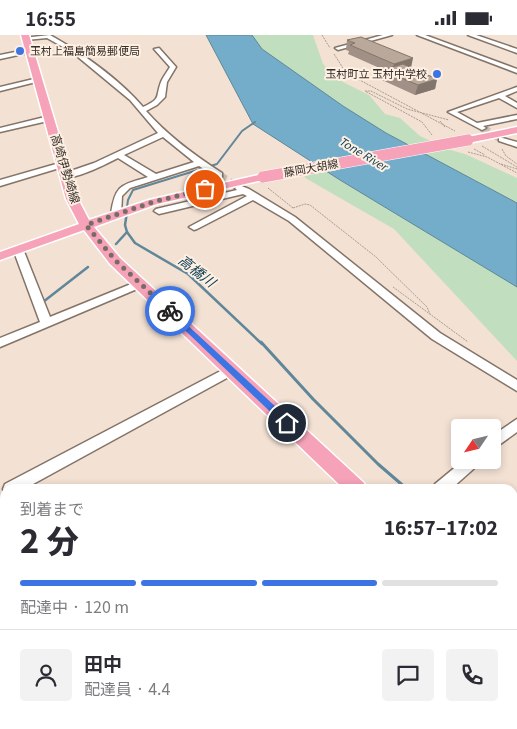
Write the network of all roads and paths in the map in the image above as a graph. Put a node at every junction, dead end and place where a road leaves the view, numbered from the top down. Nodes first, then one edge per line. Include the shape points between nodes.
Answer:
1 (48, 35) edge
2 (322, 35) edge
3 (389, 35) edge
4 (420, 35) edge
5 (26, 37) edge
6 (472, 37) edge
7 (461, 41) dead end
8 (498, 44) junction
9 (446, 45) junction
10 (338, 48) dead end
11 (157, 49) dead end
12 (30, 51) junction
13 (517, 51) edge
14 (468, 53) junction
15 (0, 57) edge
16 (516, 71) edge
17 (38, 80) junction
18 (0, 89) edge
19 (515, 91) edge
20 (499, 95) junction
21 (517, 106) edge
22 (144, 110) junction
23 (413, 110) junction
24 (442, 114) dead end
25 (437, 116) junction
26 (517, 117) edge
27 (49, 118) junction
28 (440, 121) dead end
29 (454, 121) dead end
30 (445, 127) junction
31 (0, 130) edge
32 (451, 130) junction
33 (517, 130) edge
34 (447, 131) dead end
35 (456, 131) dead end
36 (164, 133) junction
37 (437, 138) dead end
38 (511, 142) edge
39 (482, 146) dead end
40 (490, 147) dead end
41 (485, 148) junction
42 (465, 151) dead end
43 (118, 155) junction
44 (499, 163) junction
45 (63, 164) junction
46 (201, 164) junction
47 (517, 167) edge
48 (517, 173) edge
49 (219, 175) tunnel mouth
50 (65, 176) junction
51 (155, 177) junction
52 (263, 181) junction
53 (0, 183) edge
54 (246, 192) junction
55 (159, 211) dead end
56 (118, 214) junction
57 (86, 225) junction
58 (194, 227) dead end
59 (18, 249) junction
60 (0, 256) edge
61 (140, 284) junction
62 (393, 287) dead end
63 (430, 315) junction
64 (430, 320) dead end
65 (47, 323) junction
66 (0, 343) edge
67 (468, 343) dead end
68 (232, 370) junction
69 (517, 386) edge
70 (517, 424) edge
71 (501, 437) edge
72 (463, 469) edge
73 (19, 484) edge
74 (348, 484) edge
75 (446, 484) edge

1 - 5 street
1 - 22 street via 74,51
2 - 23 path via 349,73
3 - 10 street
4 - 9 street
5 - 12 main road, 高崎伊勢崎線
6 - 8 street
7 - 9 street
8 - 13 street
8 - 14 street
9 - 14 street
11 - 22 street via 173,67 164,82 162,97
12 - 15 street
12 - 17 main road, 高崎伊勢崎線
14 - 16 street
17 - 18 street
17 - 27 main road, 高崎伊勢崎線
19 - 20 street
20 - 21 street
20 - 26 street via 451,112 479,127
22 - 36 street
23 - 25 path
23 - 30 path
23 - 37 path via 365,91 422,121
24 - 25 path
25 - 29 path
27 - 31 street
27 - 45 main road, 高崎伊勢崎線
28 - 30 path
30 - 32 path
32 - 34 path
32 - 35 path
33 - 52 main road, 藤岡大胡線, bridge
36 - 43 street
36 - 46 street
38 - 47 path via 502,149
39 - 41 path
40 - 41 path
41 - 47 path
42 - 44 path
43 - 50 street
43 - 51 street
44 - 47 path
44 - 48 path
45 - 50 main road, 高崎伊勢崎線
45 - 53 street
46 - 49 street
46 - 51 street
50 - 57 main road, 高崎伊勢崎線 via 72,199
51 - 56 street via 130,184 122,190 116,203
52 - 56 main road, 藤岡大胡線 via 188,193
52 - 63 path via 293,208 310,205 376,257 427,307
54 - 55 street
54 - 58 street
54 - 69 street via 292,219 436,336
56 - 57 main road
57 - 59 main road
57 - 61 main road, 高崎伊勢崎線 via 109,254
59 - 60 main road
59 - 65 street
61 - 65 street
61 - 68 main road, 高崎伊勢崎線
62 - 63 path
63 - 64 path
63 - 67 path
65 - 66 street
68 - 73 street
68 - 74 main road, 高崎伊勢崎線
70 - 71 street
72 - 75 street

